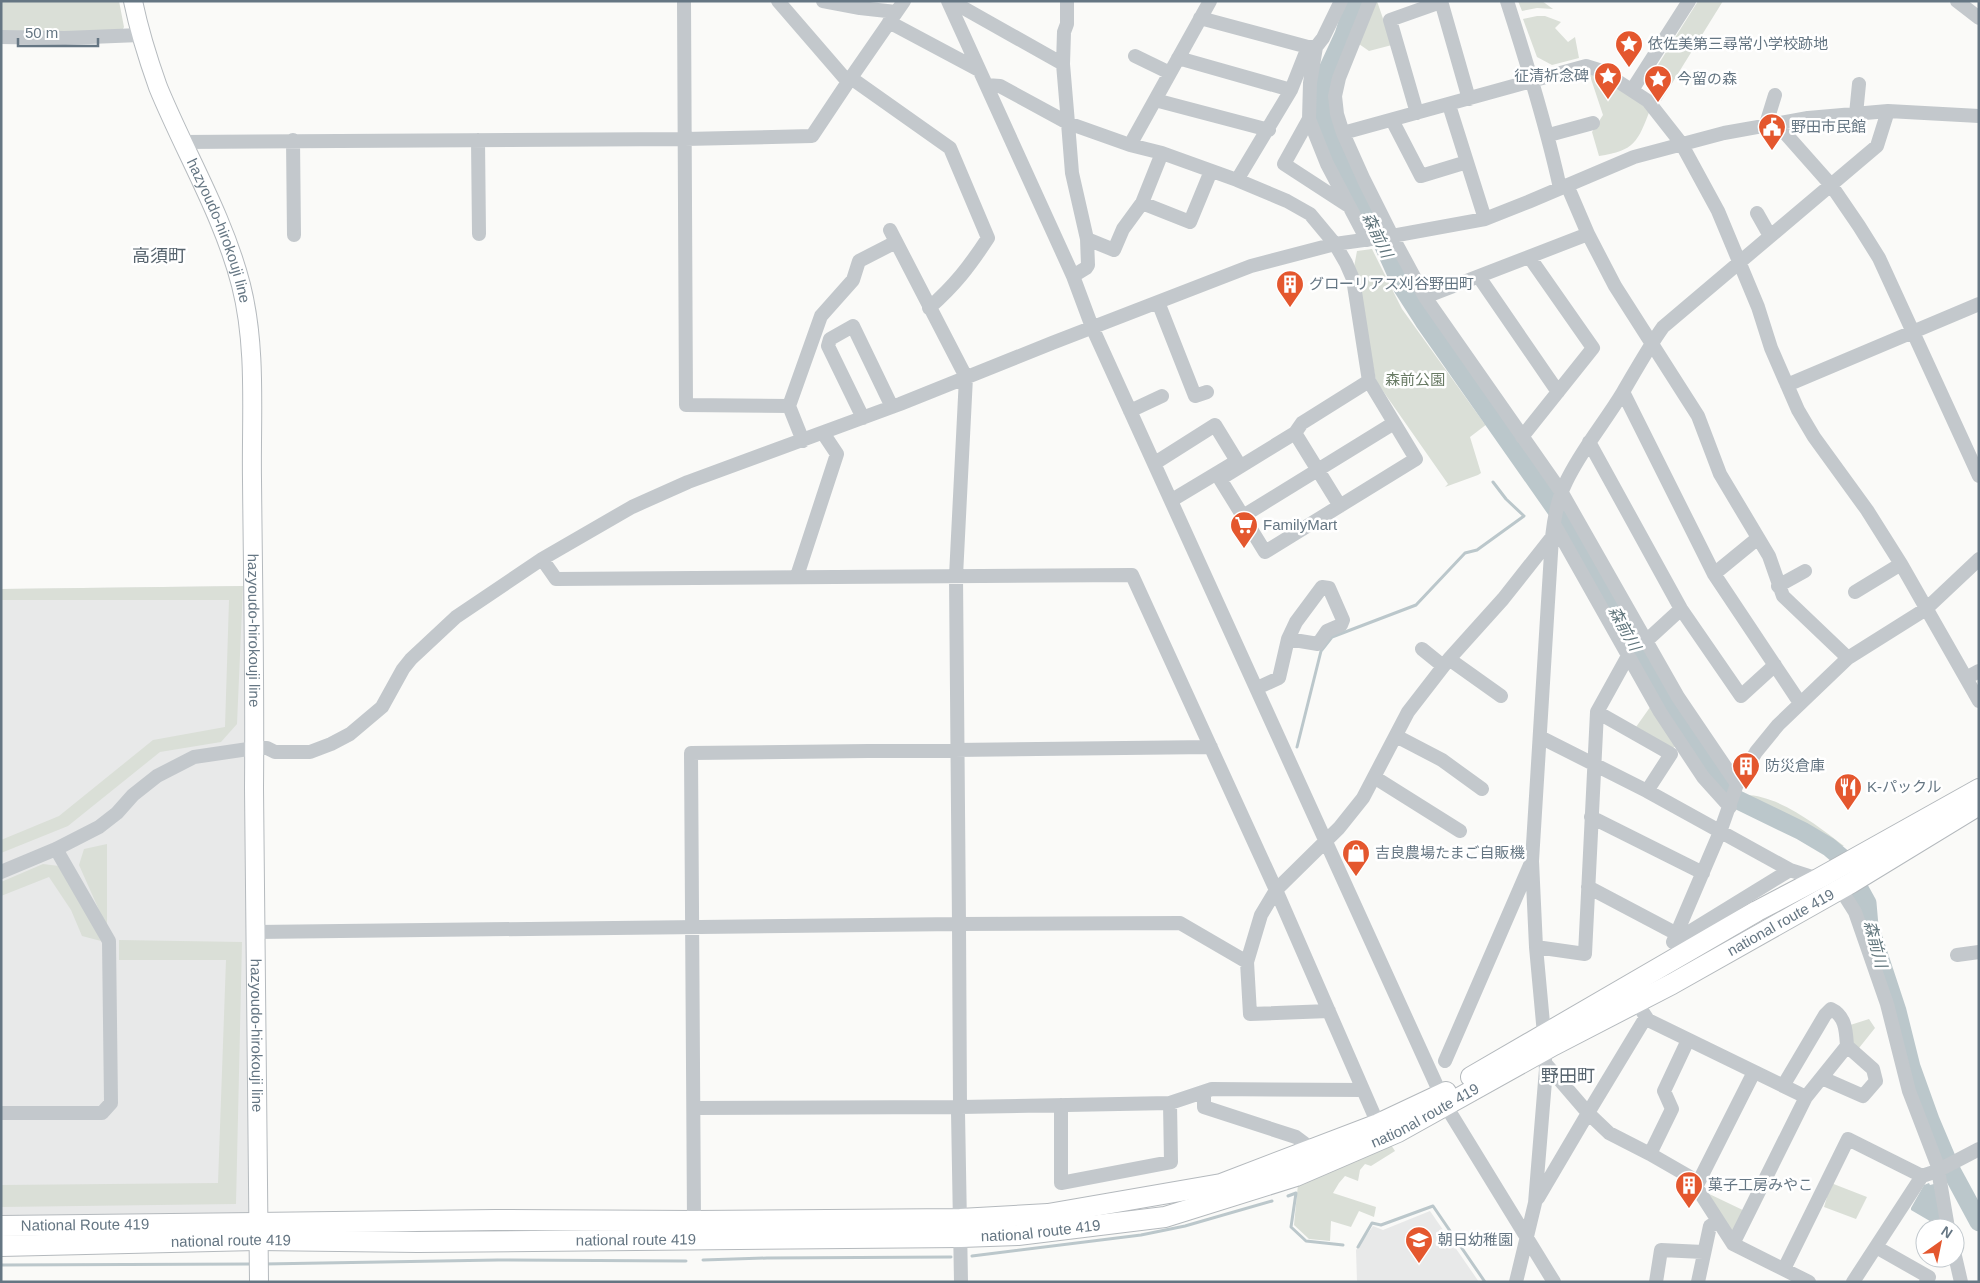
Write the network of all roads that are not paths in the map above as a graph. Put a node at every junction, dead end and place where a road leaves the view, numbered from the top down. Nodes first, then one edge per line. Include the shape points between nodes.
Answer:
1 (133, 1) edge
2 (684, 1) edge
3 (778, 1) edge
4 (823, 1) edge
5 (950, 1) edge
6 (1210, 1) edge
7 (1341, 1) edge
8 (1370, 1) edge
9 (1507, 1) edge
10 (1689, 1) edge
11 (1957, 1) edge
12 (1441, 2) edge
13 (859, 4) edge
14 (1062, 4) edge
15 (896, 12) edge
16 (1200, 18) junction
17 (1979, 18) edge
18 (140, 35) junction
19 (1, 37) edge
20 (1312, 47) junction
21 (1135, 56) dead end
22 (1178, 58) junction
23 (1063, 64) junction
24 (979, 70) junction
25 (1170, 73) junction
26 (850, 80) junction
27 (1534, 82) junction
28 (1859, 84) dead end
29 (986, 85) junction
30 (1291, 90) junction
31 (1632, 90) junction
32 (1775, 95) dead end
33 (1469, 99) junction
34 (1155, 100) junction
35 (1449, 105) junction
36 (1888, 111) junction
37 (1417, 113) junction
38 (1856, 114) junction
39 (1979, 116) edge
40 (1309, 119) junction
41 (1392, 120) junction
42 (1068, 123) junction
43 (1593, 123) dead end
44 (1771, 124) junction
45 (1269, 130) junction
46 (1343, 133) junction
47 (1549, 135) junction
48 (685, 139) junction
49 (293, 140) junction
50 (478, 140) junction
51 (183, 142) junction
52 (1680, 143) junction
53 (1130, 145) junction
54 (1162, 154) junction
55 (1467, 162) junction
56 (1211, 171) junction
57 (1237, 180) junction
58 (1831, 185) junction
59 (1564, 187) junction
60 (1142, 203) junction
61 (1348, 206) junction
62 (1757, 213) dead end
63 (1485, 219) junction
64 (479, 234) dead end
65 (1588, 234) junction
66 (294, 235) dead end
67 (1392, 236) junction
68 (1770, 236) junction
69 (1086, 239) junction
70 (1367, 240) junction
71 (1335, 244) junction
72 (1530, 258) junction
73 (1738, 263) junction
74 (1073, 276) junction
75 (1478, 278) junction
76 (1425, 297) junction
77 (1158, 302) junction
78 (1979, 304) edge
79 (929, 308) junction
80 (1092, 327) junction
81 (1912, 331) junction
82 (1650, 344) junction
83 (966, 377) junction
84 (1371, 385) junction
85 (1787, 385) junction
86 (1207, 392) dead end
87 (1558, 392) junction
88 (1623, 392) junction
89 (1162, 396) dead end
90 (789, 406) junction
91 (892, 407) junction
92 (1130, 411) junction
93 (863, 418) junction
94 (1394, 422) junction
95 (823, 433) junction
96 (1296, 435) junction
97 (1522, 437) junction
98 (804, 441) junction
99 (1589, 442) junction
100 (1155, 463) junction
101 (1317, 469) junction
102 (1979, 476) edge
103 (1562, 494) junction
104 (1172, 500) junction
105 (1340, 506) junction
106 (1242, 516) junction
107 (1553, 531) junction
108 (1758, 538) junction
109 (542, 559) junction
110 (1979, 559) edge
111 (1900, 564) junction
112 (1805, 571) dead end
113 (1714, 574) junction
114 (797, 576) junction
115 (956, 576) junction
116 (1778, 586) junction
117 (1855, 592) dead end
118 (1681, 609) junction
119 (1926, 609) junction
120 (1288, 639) dead end
121 (1645, 642) junction
122 (1422, 649) dead end
123 (1628, 656) junction
124 (1848, 658) junction
125 (1446, 663) junction
126 (1775, 665) junction
127 (1979, 671) edge
128 (1966, 678) junction
129 (1257, 688) junction
130 (1501, 696) dead end
131 (1979, 701) edge
132 (1800, 703) junction
133 (1597, 712) junction
134 (1396, 736) junction
135 (1540, 737) junction
136 (254, 748) junction
137 (1210, 748) junction
138 (958, 750) junction
139 (1594, 764) junction
140 (1374, 777) junction
141 (1737, 784) junction
142 (1979, 789) edge
143 (1482, 790) dead end
144 (1648, 791) junction
145 (1979, 805) edge
146 (1730, 807) junction
147 (1591, 817) junction
148 (1460, 831) dead end
149 (1720, 832) junction
150 (1326, 841) junction
151 (56, 850) junction
152 (1532, 861) junction
153 (1790, 870) junction
154 (1, 872) edge
155 (1703, 873) junction
156 (1826, 874) junction
157 (1853, 883) junction
158 (1588, 887) junction
159 (1276, 890) junction
160 (959, 924) junction
161 (691, 927) junction
162 (256, 932) junction
163 (1677, 934) junction
164 (1536, 947) junction
165 (1979, 952) edge
166 (1957, 955) dead end
167 (1247, 962) junction
168 (1641, 1010) junction
169 (1329, 1011) junction
170 (1688, 1040) junction
171 (1848, 1046) junction
172 (1544, 1049) junction
173 (1445, 1061) dead end
174 (1754, 1072) junction
175 (1822, 1078) junction
176 (1783, 1086) junction
177 (1363, 1090) junction
178 (1204, 1092) junction
179 (1806, 1097) junction
180 (1443, 1100) junction
181 (1170, 1103) junction
182 (1061, 1105) junction
183 (960, 1107) junction
184 (694, 1108) junction
185 (1, 1113) edge
186 (1588, 1113) junction
187 (1378, 1124) junction
188 (1979, 1148) edge
189 (1312, 1149) junction
190 (1650, 1154) junction
191 (1940, 1170) junction
192 (1922, 1176) junction
193 (1696, 1187) junction
194 (1535, 1203) junction
195 (1947, 1218) edge
196 (694, 1221) junction
197 (1719, 1222) junction
198 (1, 1226) edge
199 (960, 1228) junction
200 (1526, 1236) junction
201 (1733, 1244) junction
202 (1, 1246) edge
203 (1876, 1247) junction
204 (1703, 1252) junction
205 (259, 1254) edge
206 (1958, 1268) edge
207 (1784, 1269) junction
208 (961, 1282) edge
209 (1516, 1282) edge
210 (1554, 1282) edge
211 (1656, 1282) edge
212 (1698, 1282) edge
213 (1809, 1282) edge
214 (1853, 1282) edge
215 (1926, 1282) edge
216 (1961, 1282) edge

1 - 18 main road, hazyoudo-hirokouji line
2 - 48 street
3 - 26 street
4 - 13 street
5 - 23 street
5 - 24 street
6 - 16 street
7 - 20 street via 1323,38
8 - 46 street via 1335,96
9 - 27 street
10 - 31 street
11 - 17 street
12 - 33 street
12 - 37 street via 1390,20
13 - 15 street
14 - 23 street via 1067,24
15 - 24 street
15 - 26 street
16 - 20 street
16 - 22 street
18 - 19 street
18 - 51 main road, hazyoudo-hirokouji line
20 - 30 street
20 - 40 street
21 - 25 street
22 - 25 street
22 - 30 street
23 - 42 street
24 - 29 street
25 - 34 street
26 - 48 street via 812,136
26 - 79 street via 950,148 988,238 968,269
27 - 31 street via 1586,66 1602,71
27 - 33 street
27 - 47 street
28 - 38 street
29 - 42 street via 1000,86
29 - 74 street
30 - 45 street
31 - 52 street via 1648,101
32 - 44 street
33 - 35 street
34 - 45 street
34 - 53 street
35 - 37 street
35 - 55 street
36 - 38 street
36 - 39 street
36 - 58 street via 1877,146
37 - 41 street
38 - 44 street
40 - 61 street
40 - 61 street via 1284,164
41 - 46 street
41 - 55 street via 1421,176
42 - 53 street
42 - 69 street via 1072,173
43 - 47 street
44 - 52 street
44 - 58 street
45 - 57 street
46 - 67 street
47 - 59 street
48 - 50 street
48 - 90 street via 686,405
49 - 50 street
49 - 51 street
49 - 66 street
50 - 64 street
51 - 136 main road, hazyoudo-hirokouji line via 224,235 241,286 249,333 253,408
52 - 59 street via 1634,156
52 - 73 street via 1718,211
53 - 54 street
54 - 56 street
54 - 60 street
55 - 63 street
56 - 57 street
56 - 60 street via 1190,222
57 - 71 street via 1310,214
58 - 68 street
58 - 81 street via 1879,258
59 - 63 street
59 - 65 street
60 - 69 street via 1123,229 1114,250
61 - 70 street
62 - 68 street
63 - 67 street
65 - 72 street
65 - 82 street
67 - 70 street
67 - 76 street
68 - 73 street
69 - 74 street via 1088,265
70 - 71 street
71 - 77 street via 1251,266
71 - 84 street via 1353,279
72 - 75 street
72 - 87 street via 1593,348
73 - 82 street via 1663,327
73 - 85 street
74 - 80 street
75 - 76 street
75 - 87 street
76 - 97 street
77 - 80 street
77 - 86 street via 1195,396
78 - 81 street
79 - 83 street
79 - 90 street via 893,236 859,261 853,280 821,316
80 - 83 street
80 - 92 street
81 - 85 street
81 - 102 street
82 - 88 street
82 - 108 street via 1698,416 1720,474
83 - 91 street
83 - 115 street
84 - 94 street
84 - 96 street via 1302,423
85 - 111 street via 1814,437 1854,490
87 - 97 street
88 - 99 street
88 - 113 street
89 - 92 street
90 - 98 street
91 - 93 street
91 - 93 street via 853,326 830,339 828,346
92 - 100 street
93 - 95 street
94 - 101 street
94 - 105 street via 1416,459
95 - 98 street
95 - 114 street via 837,454
96 - 101 street
96 - 106 street via 1220,479
97 - 103 street
98 - 109 street via 688,482 632,507
99 - 103 street via 1565,482
99 - 118 street
100 - 104 street
100 - 104 street via 1215,425 1237,461
101 - 105 street
101 - 106 street
103 - 107 street
103 - 121 street
104 - 129 street
105 - 106 street via 1266,552
107 - 123 street
107 - 125 street via 1503,599
107 - 135 street
108 - 113 street
108 - 116 street via 1769,556
109 - 114 street via 556,579
109 - 136 street via 456,617 432,638 403,669 382,707 350,734 310,752
110 - 119 street
111 - 117 street
111 - 119 street
112 - 116 street
113 - 126 street
114 - 115 street
115 - 137 street via 1132,575
115 - 138 street
116 - 124 street via 1783,596
118 - 121 street
118 - 126 street via 1741,696
119 - 124 street
119 - 128 street
120 - 129 street via 1279,678
121 - 141 street
122 - 125 street
123 - 133 street
123 - 146 street via 1703,777
124 - 132 street
125 - 130 street
125 - 134 street via 1408,712
126 - 132 street
127 - 128 street
128 - 131 street
129 - 150 street
132 - 141 street via 1756,752
133 - 139 street
133 - 144 street via 1671,754
134 - 140 street
134 - 143 street via 1442,760
135 - 139 street
135 - 152 street
136 - 151 street via 194,757 171,768 156,776 99,827
136 - 162 main road, hazyoudo-hirokouji line
137 - 138 street
137 - 159 street
138 - 160 street
138 - 161 street via 691,753
139 - 144 street
139 - 147 street
140 - 148 street
140 - 150 street via 1363,798
141 - 146 street
142 - 156 highway, national route 419
144 - 149 street
145 - 157 highway, national route 419
146 - 149 street
147 - 155 street
147 - 158 street
149 - 153 street
149 - 155 street
150 - 159 street
150 - 180 street
151 - 154 street
151 - 185 street via 109,941 111,1103 102,1113
152 - 164 street
152 - 173 street
153 - 156 street
153 - 163 street via 1673,942
155 - 163 street
156 - 172 highway, national route 419 via 1757,910
157 - 168 highway, national route 419
157 - 191 street via 1856,912 1887,1004 1908,1092
158 - 163 street
158 - 164 street via 1585,954
159 - 167 street via 1261,916
159 - 169 street
160 - 161 street
160 - 167 street via 1180,923
160 - 183 street
161 - 162 street
161 - 184 street
162 - 205 main road, hazyoudo-hirokouji line
164 - 172 street
165 - 166 street
167 - 169 street via 1250,1014
168 - 170 street via 1648,1020
168 - 172 highway, national route 419
168 - 186 street
169 - 177 street
170 - 174 street
170 - 190 street via 1664,1091 1672,1109
171 - 175 street
171 - 175 street via 1873,1069 1876,1081 1863,1096
171 - 176 street via 1846,1027 1838,1012 1831,1009
172 - 180 highway, national route 419
172 - 186 street
172 - 194 street
174 - 176 street
174 - 193 street
175 - 179 street
176 - 179 street
177 - 178 street via 1212,1089
177 - 187 street
178 - 181 street
178 - 189 street via 1204,1107 1296,1137
179 - 201 street
180 - 187 highway, national route 419
180 - 199 highway, national route 419 via 1398,1132 1296,1176 1165,1216 1018,1235
180 - 200 street
181 - 182 street
181 - 182 street via 1171,1162 1060,1183
182 - 183 street
183 - 184 street
183 - 199 street
184 - 196 street
186 - 190 street via 1609,1133
186 - 194 street
187 - 189 highway, national route 419
188 - 191 street
189 - 199 highway, national route 419 via 1221,1184
190 - 193 street via 1690,1177
191 - 192 street
191 - 195 street
192 - 203 street
192 - 207 street via 1848,1139
193 - 197 street
194 - 200 street
196 - 199 highway, national route 419
196 - 205 highway, national route 419 via 495,1220
197 - 201 street
197 - 204 street via 1710,1226
198 - 205 highway, National Route 419
199 - 205 highway, national route 419 via 428,1242
199 - 208 street
200 - 209 street
200 - 210 street
201 - 207 street
202 - 205 highway, national route 419
203 - 214 street
203 - 215 street via 1929,1277
204 - 211 street via 1661,1250
204 - 212 street
206 - 216 street
207 - 213 street

